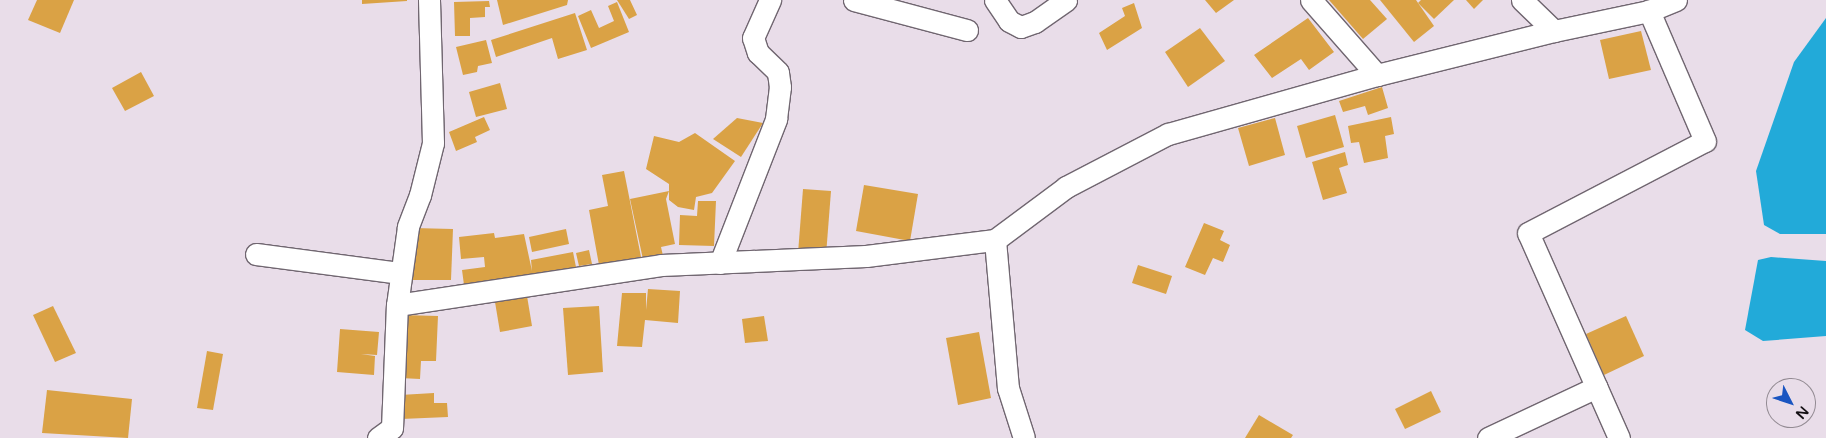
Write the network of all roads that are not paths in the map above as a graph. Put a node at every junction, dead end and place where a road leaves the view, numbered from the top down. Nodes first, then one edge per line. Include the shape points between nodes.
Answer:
1 (429, 0) edge
2 (770, 0) edge
3 (854, 0) edge
4 (994, 0) edge
5 (1066, 0) edge
6 (1311, 0) edge
7 (1522, 0) edge
8 (1676, 0) edge
9 (1648, 11) junction
10 (967, 30) dead end
11 (1554, 30) junction
12 (1377, 75) junction
13 (995, 240) junction
14 (256, 254) dead end
15 (720, 263) junction
16 (401, 273) junction
17 (397, 305) junction
18 (1597, 387) junction
19 (387, 435) edge
20 (1024, 438) edge
21 (1488, 438) edge
22 (1619, 438) edge

1 - 16 street via 433,143 408,227
2 - 15 street via 753,38 758,53 778,72 780,87 776,119
3 - 10 street
4 - 5 street via 1009,22 1021,27 1035,22
6 - 12 street
7 - 11 street
8 - 9 street
9 - 11 street
9 - 18 street via 1705,141 1528,233
11 - 12 street
12 - 13 street via 1168,134 1066,187
13 - 15 street via 866,256
13 - 20 street via 1008,388
14 - 16 street
15 - 17 street via 661,265
16 - 17 street
17 - 19 street
18 - 21 street
18 - 22 street

